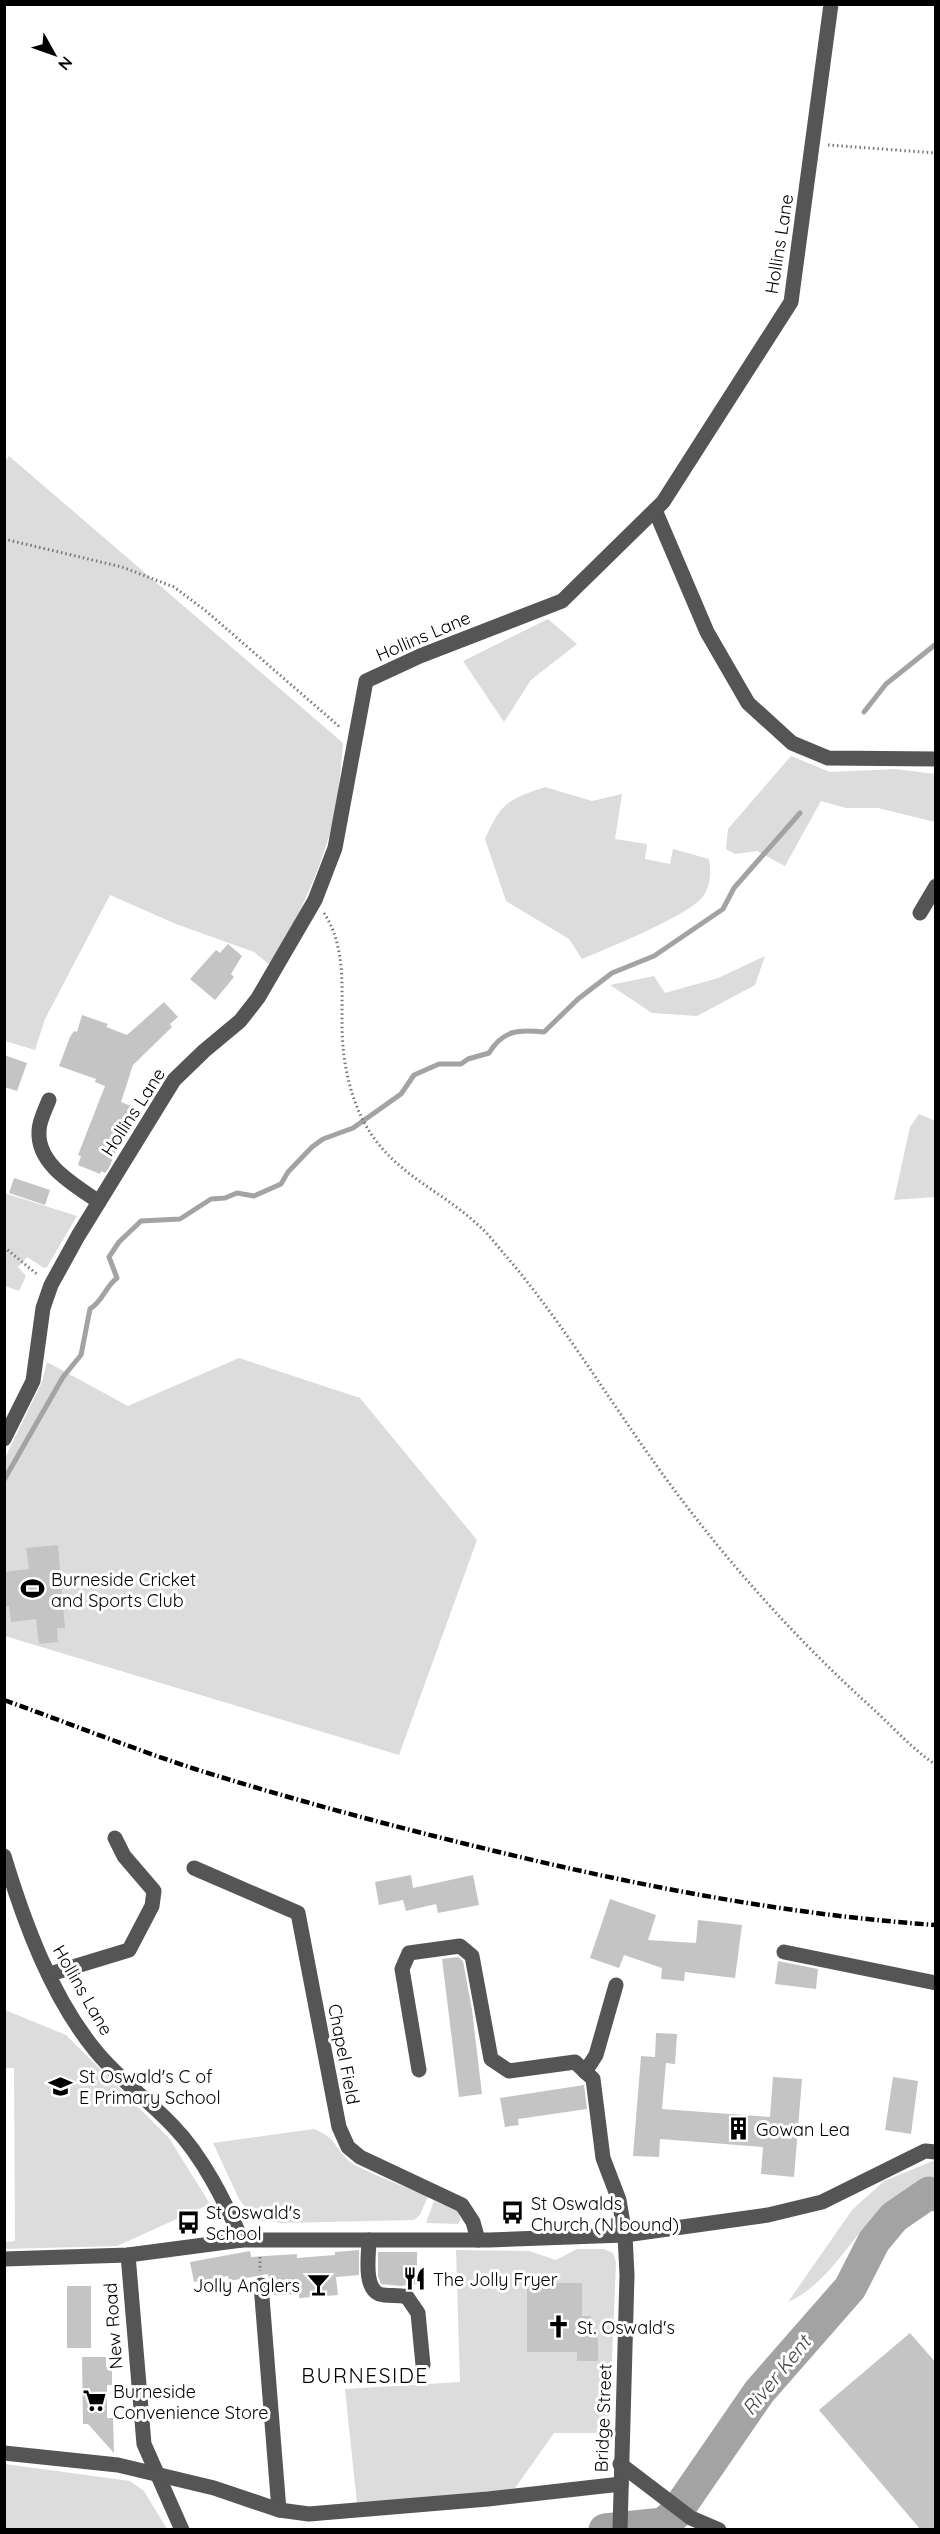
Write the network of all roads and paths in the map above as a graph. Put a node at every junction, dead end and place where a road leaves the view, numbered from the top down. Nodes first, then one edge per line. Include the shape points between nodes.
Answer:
1 (831, 4) edge
2 (828, 145) dead end
3 (936, 153) edge
4 (655, 510) junction
5 (4, 539) edge
6 (353, 739) junction
7 (936, 759) edge
8 (936, 886) edge
9 (315, 900) junction
10 (921, 913) dead end
11 (49, 1100) dead end
12 (99, 1202) junction
13 (4, 1247) edge
14 (51, 1285) junction
15 (4, 1439) edge
16 (936, 1765) edge
17 (115, 1838) dead end
18 (4, 1856) edge
19 (194, 1868) dead end
20 (784, 1952) dead end
21 (50, 1974) junction
22 (936, 1983) edge
23 (616, 1985) dead end
24 (419, 2070) dead end
25 (585, 2072) junction
26 (936, 2152) edge
27 (625, 2235) junction
28 (242, 2240) junction
29 (259, 2240) junction
30 (369, 2240) junction
31 (478, 2240) junction
32 (128, 2255) junction
33 (4, 2259) edge
34 (261, 2285) joint
35 (423, 2365) dead end
36 (4, 2453) edge
37 (620, 2464) junction
38 (156, 2475) junction
39 (621, 2484) junction
40 (279, 2510) junction
41 (182, 2529) edge
42 (620, 2529) edge
43 (719, 2529) edge

1 - 4 street, Hollins Lane via 791,302
2 - 3 path
4 - 6 street, Hollins Lane via 562,601 366,681
4 - 7 street via 707,632 748,704 792,743 828,758
5 - 6 path via 122,567 174,587
6 - 9 street, Hollins Lane via 338,837
8 - 10 street
9 - 12 street, Hollins Lane via 258,998 240,1021 174,1080
9 - 16 path via 331,923 339,952 343,1045 349,1085 364,1124 409,1176 477,1224 542,1305 650,1458 726,1555 818,1657
11 - 12 street via 39,1129 39,1148 52,1166
12 - 14 street, Hollins Lane
13 - 14 path
14 - 15 street, Hollins Lane via 43,1308 33,1381
17 - 21 street via 124,1856 154,1891 152,1906 129,1950
18 - 21 street, Hollins Lane via 32,1939
19 - 31 street, Chapel Field via 298,1912 339,2127 348,2147 360,2157 462,2205
20 - 22 street
21 - 28 street, Hollins Lane via 75,2023 96,2051 176,2128 206,2171
23 - 25 street via 596,2055
24 - 25 street via 402,1969 410,1953 460,1946 471,1956 491,2059 510,2071 575,2062
25 - 27 street, Bridge Street via 593,2079 603,2158
26 - 27 street via 926,2151 822,2202 768,2215
27 - 31 street
27 - 37 street, Bridge Street
28 - 29 street
28 - 32 street
29 - 30 street
29 - 34 path
30 - 31 street
30 - 35 street via 369,2281 373,2289 381,2295 402,2295 416,2307
32 - 33 street
32 - 38 street, New Road via 144,2444
34 - 40 street
36 - 38 street via 118,2465
37 - 39 street, Bridge Street
37 - 43 street via 691,2518
38 - 40 street via 214,2488
38 - 41 street, New Road
39 - 40 street via 309,2514
39 - 42 street, Bridge Street

